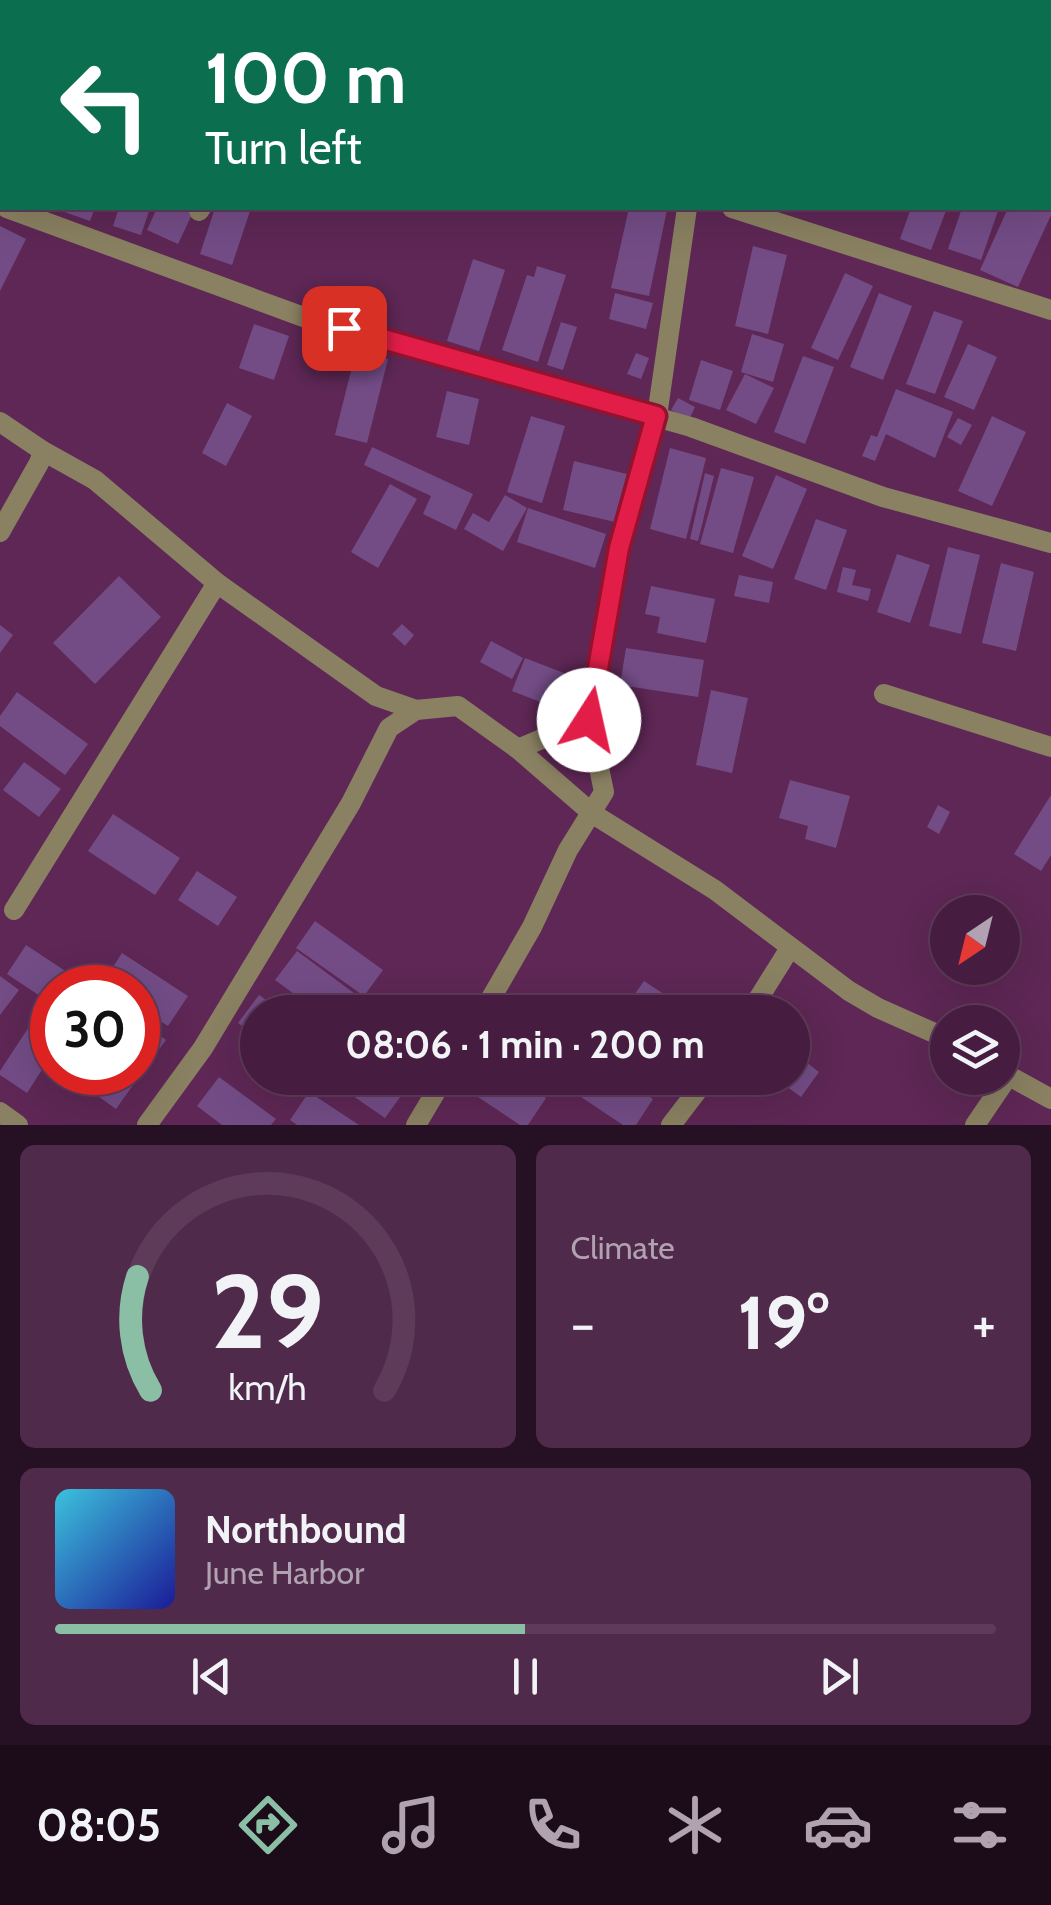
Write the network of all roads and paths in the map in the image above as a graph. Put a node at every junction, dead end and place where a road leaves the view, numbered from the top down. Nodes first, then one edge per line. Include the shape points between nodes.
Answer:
1 (14, 210) edge
2 (687, 210) edge
3 (738, 210) edge
4 (1051, 310) edge
5 (656, 416) junction
6 (0, 422) edge
7 (43, 452) junction
8 (0, 532) edge
9 (1051, 542) edge
10 (217, 583) junction
11 (884, 694) dead end
12 (416, 710) junction
13 (589, 720) junction
14 (1051, 747) edge
15 (518, 749) junction
16 (593, 814) junction
17 (14, 910) dead end
18 (790, 948) junction
19 (492, 995) edge
20 (761, 995) edge
21 (930, 1031) edge
22 (1020, 1079) edge
23 (1049, 1092) edge
24 (433, 1095) edge
25 (693, 1095) edge
26 (993, 1095) edge
27 (0, 1112) edge
28 (18, 1125) edge
29 (147, 1125) edge
30 (415, 1125) edge
31 (671, 1125) edge
32 (976, 1125) edge

1 - 5 street via 309,319
2 - 5 street
3 - 4 street
5 - 9 street via 883,497
5 - 13 street via 619,548
6 - 7 street
7 - 8 street
7 - 10 street via 95,480
10 - 12 street via 376,696
10 - 17 street
11 - 14 street
12 - 15 street via 458,706
12 - 29 street via 389,728 203,1048
13 - 15 street
13 - 16 street via 604,792
15 - 16 street
16 - 18 street via 715,890
16 - 19 street
18 - 20 street
18 - 21 street via 878,1008
22 - 23 street
24 - 30 street
25 - 31 street
26 - 32 street
27 - 28 street

